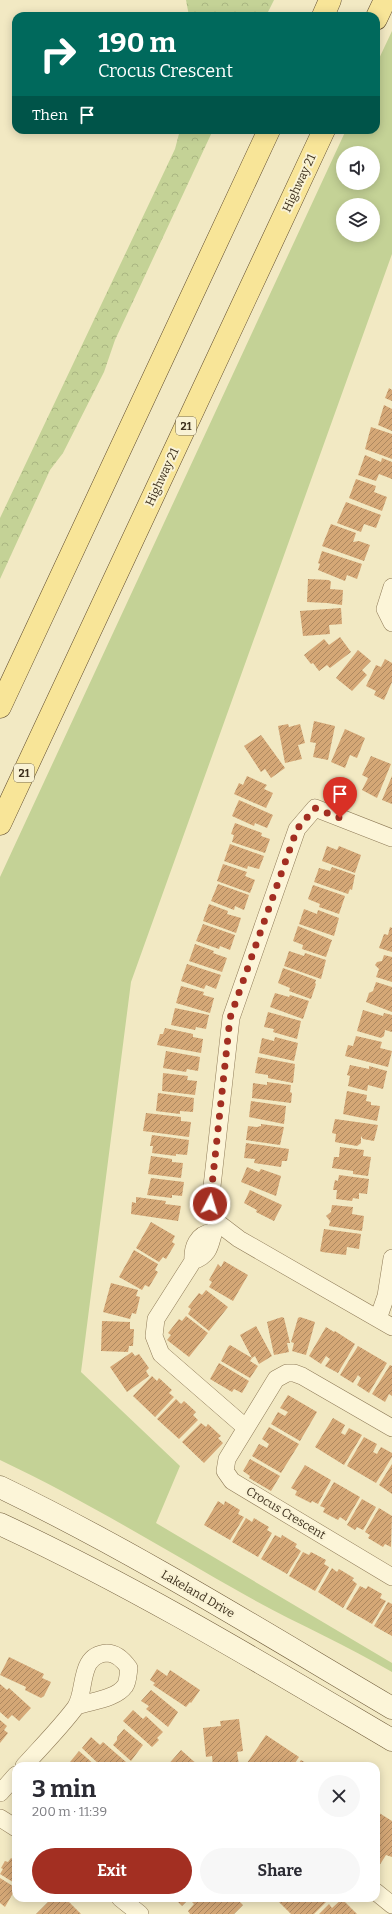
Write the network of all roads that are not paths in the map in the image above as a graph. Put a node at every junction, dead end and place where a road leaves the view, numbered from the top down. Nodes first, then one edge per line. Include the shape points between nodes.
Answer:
1 (330, 0) edge
2 (385, 0) edge
3 (325, 12) edge
4 (379, 12) edge
5 (268, 134) edge
6 (322, 134) edge
7 (392, 587) edge
8 (392, 623) edge
9 (0, 707) edge
10 (0, 824) edge
11 (392, 838) edge
12 (215, 1228) junction
13 (392, 1258) edge
14 (385, 1323) edge
15 (246, 1427) junction
16 (392, 1428) edge
17 (0, 1487) edge
18 (0, 1524) edge
19 (392, 1577) edge
20 (77, 1706) dead end
21 (392, 1708) edge
22 (392, 1740) edge
23 (28, 1762) edge
24 (12, 1780) edge
25 (0, 1793) edge
26 (0, 1818) edge
27 (12, 1826) edge
28 (380, 1895) edge
29 (392, 1905) edge

1 - 3 main road
2 - 4 main road
5 - 9 main road
6 - 10 main road, Highway 21 / 21
7 - 8 street via 385,609
11 - 12 street via 315,808 297,829 230,1018 210,1204
12 - 14 street via 239,1239
12 - 15 street via 208,1251 200,1259 193,1261 156,1319 154,1336 161,1354
13 - 14 street
15 - 16 street, Crocus Crescent via 276,1379 287,1373 294,1373
15 - 19 street, Crocus Crescent via 227,1459 225,1471 232,1481
17 - 21 main road, Lakeland Drive via 159,1572
18 - 22 main road via 186,1618
20 - 23 street
24 - 25 street
26 - 27 street
28 - 29 street

